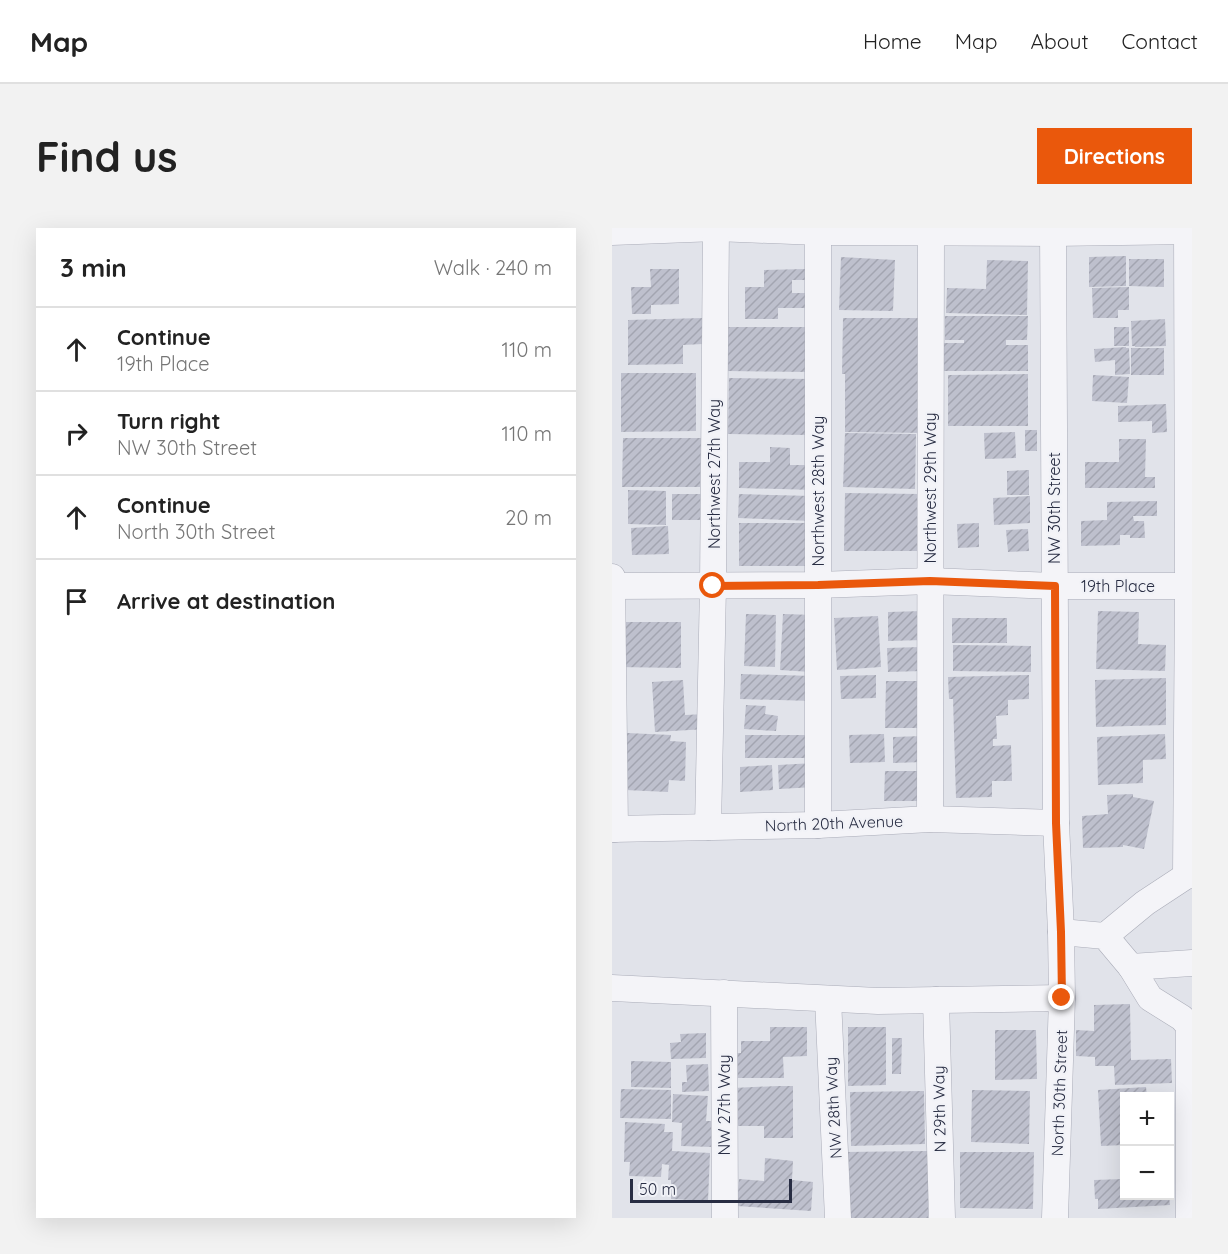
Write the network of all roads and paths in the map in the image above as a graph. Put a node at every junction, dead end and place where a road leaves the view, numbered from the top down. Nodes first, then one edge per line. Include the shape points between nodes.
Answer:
1 (716, 228) edge
2 (818, 230) edge
3 (931, 230) edge
4 (1053, 230) edge
5 (1189, 230) edge
6 (612, 232) edge
7 (612, 578) edge
8 (930, 581) junction
9 (818, 585) junction
10 (612, 586) edge
11 (713, 586) junction
12 (1055, 586) junction
13 (1190, 586) edge
14 (930, 819) junction
15 (1056, 823) junction
16 (818, 825) junction
17 (708, 827) junction
18 (613, 829) edge
19 (1189, 876) edge
20 (1061, 932) junction
21 (1105, 936) junction
22 (1192, 963) edge
23 (1131, 967) junction
24 (612, 988) edge
25 (724, 993) junction
26 (1062, 998) junction
27 (828, 999) junction
28 (936, 1000) junction
29 (725, 1218) edge
30 (838, 1218) edge
31 (942, 1218) edge
32 (1055, 1218) edge
33 (1189, 1218) edge

1 - 2 street
1 - 6 street
1 - 11 street, Northwest 27th Way
2 - 3 street
2 - 9 street, Northwest 28th Way
3 - 4 street
3 - 8 street, Northwest 29th Way
4 - 5 street
4 - 12 street, NW 30th Street
5 - 13 street
7 - 10 street
8 - 9 street, 19th Place
8 - 12 street, 19th Place
8 - 14 street, Northwest 29th Way
9 - 11 street, 19th Place
9 - 16 street, Northwest 28th Way
10 - 11 street, 19th Place
10 - 18 street
11 - 17 street, Northwest 27th Way
12 - 13 street, 19th Place
12 - 15 street, NW 30th Street
13 - 19 street
14 - 15 street, North 20th Avenue
14 - 16 street, North 20th Avenue
15 - 20 street, NW 30th Street
16 - 17 street, North 20th Avenue
17 - 18 street, North 20th Avenue
19 - 21 street via 1145,903
20 - 21 street
20 - 26 street, North 30th Street
21 - 23 street
22 - 23 street
23 - 33 street via 1150,998 1189,1026
24 - 25 street
25 - 27 street
25 - 29 street, NW 27th Way
26 - 28 street
26 - 32 street, North 30th Street
27 - 28 street
27 - 30 street, NW 28th Way
28 - 31 street, N 29th Way

